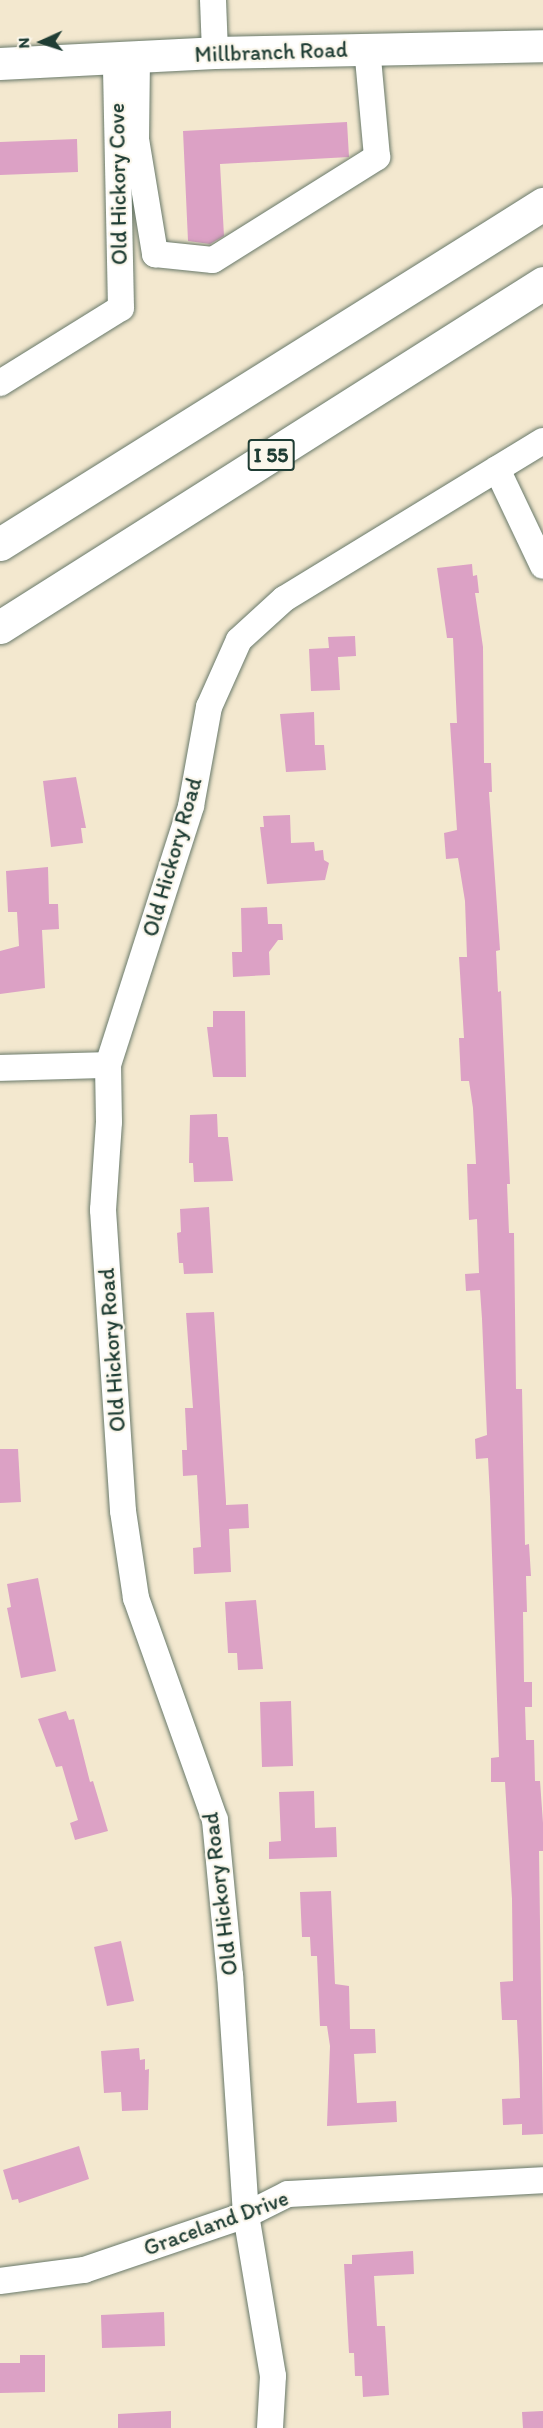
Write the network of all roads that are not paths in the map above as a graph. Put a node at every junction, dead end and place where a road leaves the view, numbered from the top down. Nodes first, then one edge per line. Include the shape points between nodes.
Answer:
1 (213, 0) edge
2 (543, 46) edge
3 (367, 48) junction
4 (216, 53) junction
5 (126, 59) junction
6 (0, 64) edge
7 (543, 204) edge
8 (543, 283) edge
9 (0, 383) edge
10 (543, 441) edge
11 (497, 469) junction
12 (0, 544) edge
13 (543, 566) edge
14 (0, 627) edge
15 (108, 1065) junction
16 (0, 1068) edge
17 (543, 2180) edge
18 (246, 2215) junction
19 (0, 2282) edge
20 (270, 2428) edge

1 - 4 street
2 - 3 main road, Millbranch Road
3 - 4 main road, Millbranch Road
3 - 5 street via 377,157 213,260 155,254
4 - 5 main road, Millbranch Road
5 - 6 main road, Millbranch Road
5 - 9 street, Old Hickory Cove via 121,308
7 - 12 highway
8 - 14 highway, I 55
10 - 11 street, Old Hickory Road
11 - 13 street
11 - 15 street, Old Hickory Road via 284,599 240,640 209,707 191,806
15 - 16 street
15 - 18 street, Old Hickory Road via 103,1210 123,1511 136,1598 215,1820
17 - 18 street, Graceland Drive via 288,2194
18 - 19 street, Graceland Drive via 84,2270
18 - 20 street, Old Hickory Road via 273,2376

